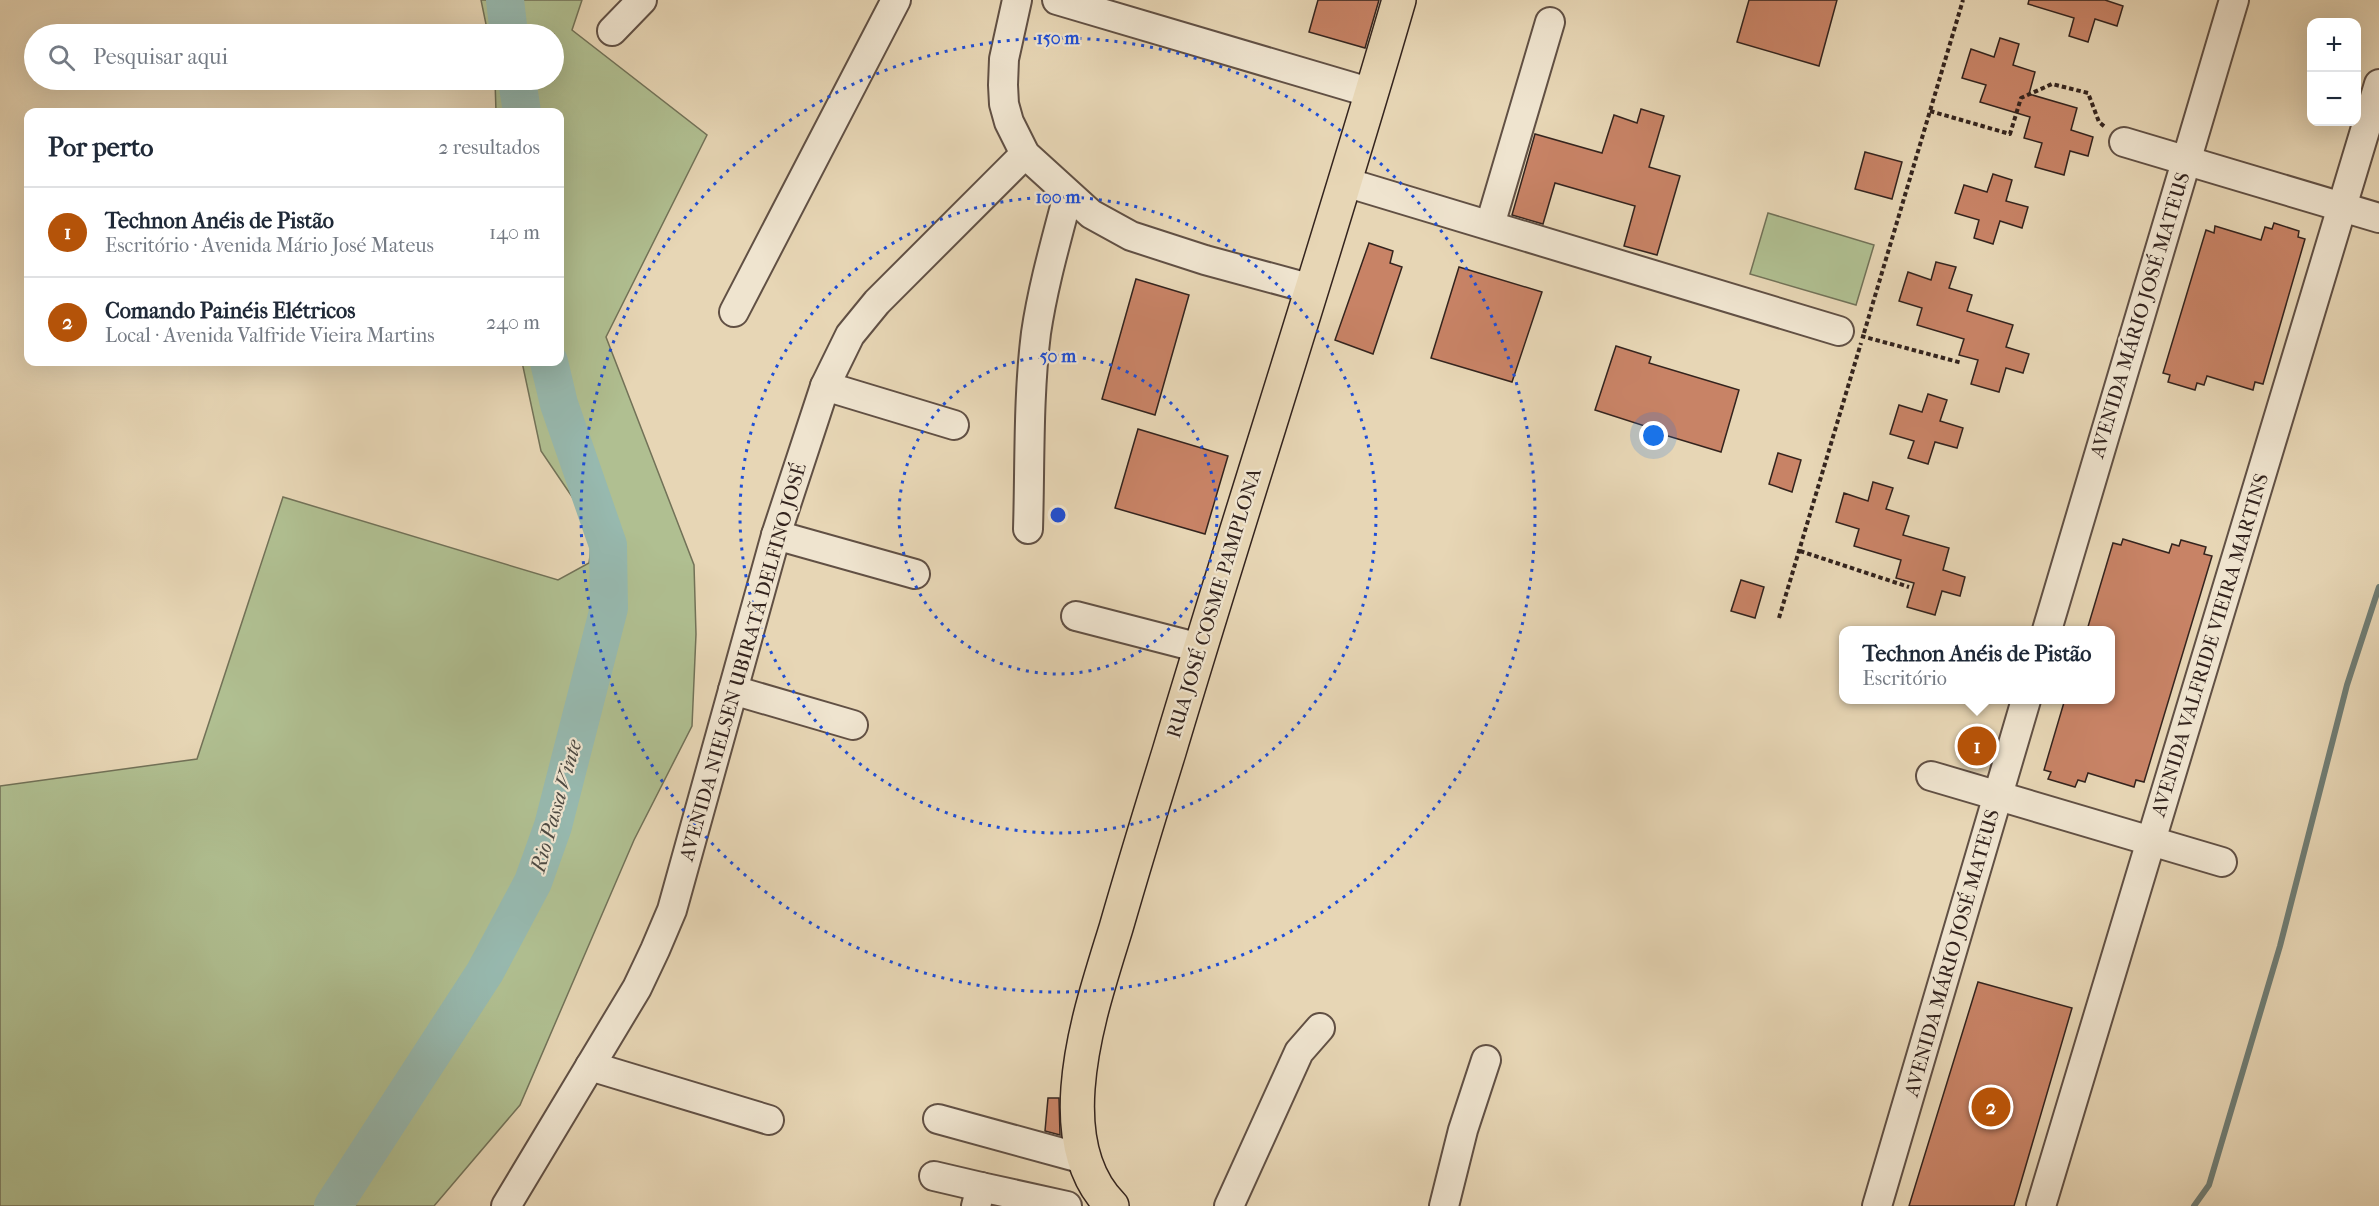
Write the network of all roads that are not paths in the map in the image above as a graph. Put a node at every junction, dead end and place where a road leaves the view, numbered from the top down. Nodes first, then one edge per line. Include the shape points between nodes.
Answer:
1 (642, 0) edge
2 (896, 0) edge
3 (1017, 0) edge
4 (1057, 0) edge
5 (1400, 0) edge
6 (2234, 0) edge
7 (1550, 22) dead end
8 (612, 31) dead end
9 (2379, 84) edge
10 (1372, 93) junction
11 (2124, 142) road end
12 (1025, 154) junction
13 (2186, 161) junction
14 (1345, 182) junction
15 (1068, 195) junction
16 (2342, 207) junction
17 (2379, 218) edge
18 (1490, 225) junction
19 (1312, 289) junction
20 (734, 312) dead end
21 (1851, 334) road end
22 (825, 386) junction
23 (954, 425) dead end
24 (1028, 529) dead end
25 (776, 535) junction
26 (915, 574) dead end
27 (1076, 616) dead end
28 (2048, 626) edge
29 (1200, 648) junction
30 (733, 690) junction
31 (2025, 704) edge
32 (853, 725) dead end
33 (1931, 776) dead end
34 (1998, 796) junction
35 (2151, 841) junction
36 (2222, 862) dead end
37 (1320, 1028) dead end
38 (1486, 1060) dead end
39 (590, 1066) junction
40 (938, 1119) dead end
41 (770, 1120) dead end
42 (1084, 1159) junction
43 (934, 1176) dead end
44 (979, 1197) edge
45 (506, 1206) edge
46 (1067, 1206) edge
47 (1112, 1206) edge
48 (1229, 1206) edge
49 (1444, 1206) edge
50 (1877, 1206) edge
51 (2041, 1206) edge

1 - 8 street
2 - 20 street
3 - 12 street via 1005,50 1003,85 1009,122
4 - 10 street
5 - 10 main road, RUA JOSÉ COSME PAMPLONA
6 - 13 street, AVENIDA MÁRIO JOSÉ MATEUS
7 - 18 street
9 - 16 street, AVENIDA VALFRIDE VIEIRA MARTINS
10 - 14 main road, RUA JOSÉ COSME PAMPLONA
11 - 13 street
12 - 15 street
12 - 22 street, AVENIDA NIELSEN UBIRATÃ DELFINO JOSÉ via 877,302 850,334
13 - 16 street
13 - 28 street, AVENIDA MÁRIO JOSÉ MATEUS
14 - 18 street
14 - 19 main road, RUA JOSÉ COSME PAMPLONA
15 - 19 street via 1091,214 1131,236
15 - 24 street via 1036,333
16 - 17 street
16 - 35 street, AVENIDA VALFRIDE VIEIRA MARTINS
18 - 21 street
19 - 29 main road, RUA JOSÉ COSME PAMPLONA
22 - 23 street
22 - 25 street, AVENIDA NIELSEN UBIRATÃ DELFINO JOSÉ
25 - 26 street
25 - 30 street, AVENIDA NIELSEN UBIRATÃ DELFINO JOSÉ
27 - 29 street
29 - 42 main road, RUA JOSÉ COSME PAMPLONA via 1093,1005 1078,1083 1077,1110
30 - 32 street
30 - 39 street, AVENIDA NIELSEN UBIRATÃ DELFINO JOSÉ via 672,910 637,988
31 - 34 street, AVENIDA MÁRIO JOSÉ MATEUS
33 - 34 street
34 - 35 street
34 - 50 street, AVENIDA MÁRIO JOSÉ MATEUS
35 - 36 street
35 - 51 street, AVENIDA VALFRIDE VIEIRA MARTINS
37 - 48 street via 1299,1052
38 - 49 street
39 - 41 street
39 - 45 street, AVENIDA NIELSEN UBIRATÃ DELFINO JOSÉ
40 - 42 street
42 - 47 main road, RUA JOSÉ COSME PAMPLONA via 1097,1187
43 - 44 street
44 - 46 street

